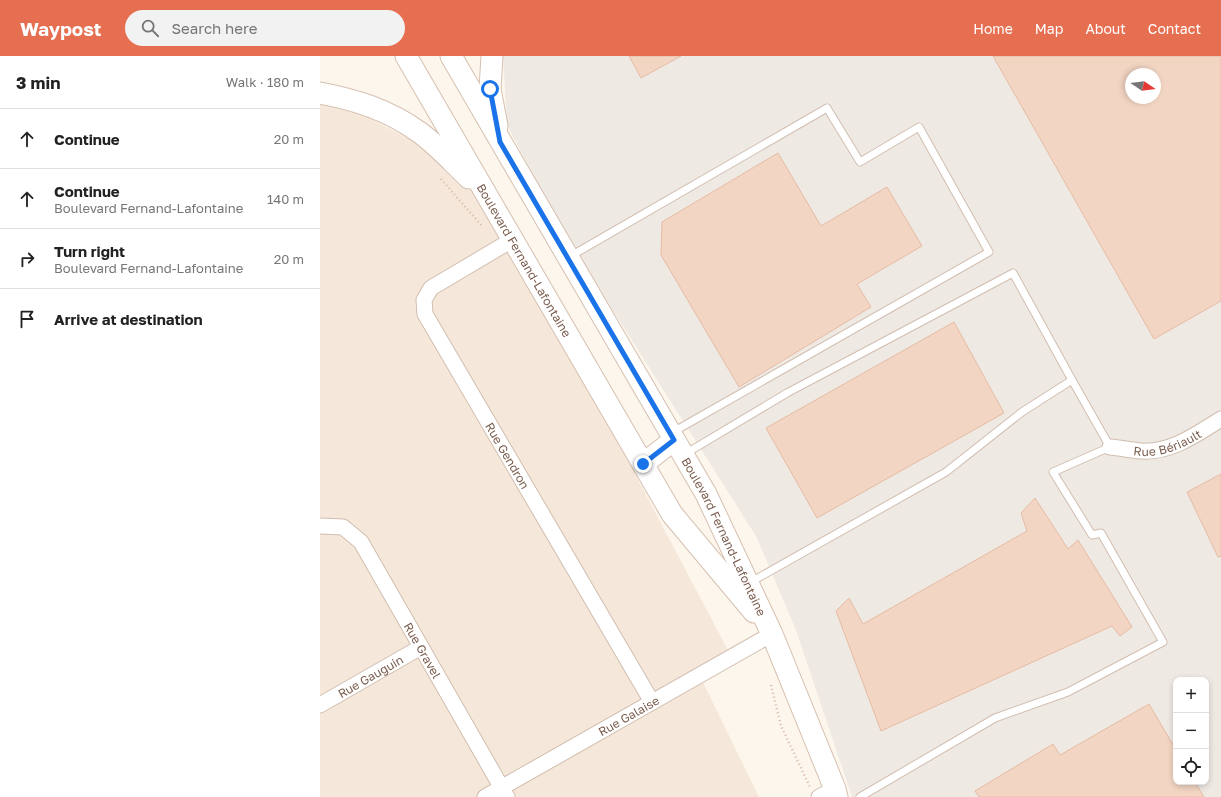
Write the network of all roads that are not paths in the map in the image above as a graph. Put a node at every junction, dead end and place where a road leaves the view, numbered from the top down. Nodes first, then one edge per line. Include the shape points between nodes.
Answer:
1 (406, 56) edge
2 (451, 56) edge
3 (492, 56) edge
4 (320, 93) edge
5 (500, 142) junction
6 (484, 192) junction
7 (512, 240) junction
8 (568, 258) junction
9 (1072, 380) junction
10 (1221, 420) edge
11 (676, 443) junction
12 (1110, 447) junction
13 (643, 464) junction
14 (320, 525) edge
15 (749, 584) junction
16 (772, 634) junction
17 (421, 647) junction
18 (652, 702) junction
19 (320, 705) edge
20 (504, 792) edge
21 (830, 794) edge
22 (485, 797) edge
23 (860, 797) edge

1 - 6 street, Boulevard Fernand-Lafontaine
2 - 5 street, Boulevard Fernand-Lafontaine
3 - 5 street via 490,89
4 - 6 street via 351,99 385,111 403,121 420,133
5 - 8 street, Boulevard Fernand-Lafontaine
6 - 7 street, Boulevard Fernand-Lafontaine
7 - 13 street, Boulevard Fernand-Lafontaine
7 - 18 street, Rue Gendron via 431,288 424,300 425,314
8 - 11 street, Boulevard Fernand-Lafontaine
8 - 11 lane via 827,108 860,162 919,127 989,252
9 - 11 lane via 1013,273 787,392
9 - 12 lane
9 - 15 lane via 1022,412 946,472
10 - 12 street, Rue Bériault via 1188,440 1160,449 1142,451
11 - 13 street
11 - 15 street, Boulevard Fernand-Lafontaine via 706,494
12 - 23 lane via 1053,472 1092,535 1101,533 1163,642 1068,692 995,718
13 - 16 street, Boulevard Fernand-Lafontaine via 672,514
14 - 17 street, Rue Gravel via 343,527 361,542
15 - 16 street, Boulevard Fernand-Lafontaine
16 - 18 street, Rue Galaise
16 - 21 street, Boulevard Fernand-Lafontaine
17 - 19 street, Rue Gauguin
17 - 20 street, Rue Gravel
18 - 20 street, Rue Galaise
20 - 22 street, Rue Galaise

